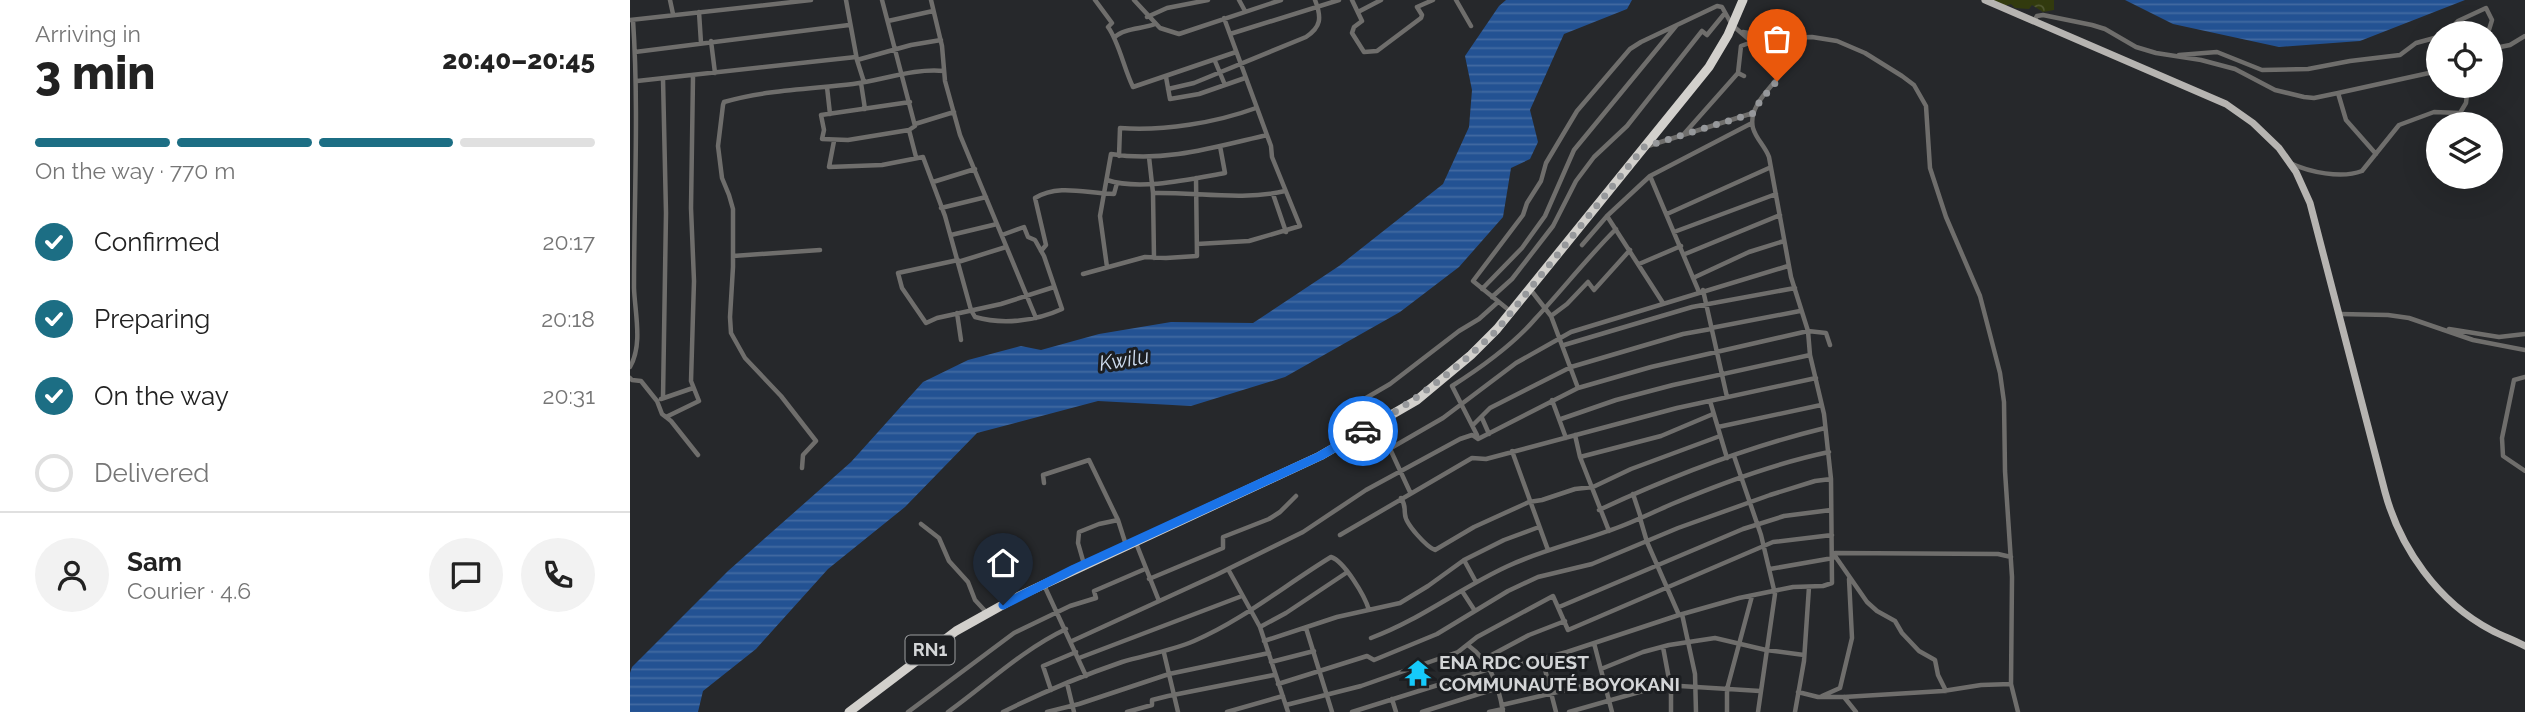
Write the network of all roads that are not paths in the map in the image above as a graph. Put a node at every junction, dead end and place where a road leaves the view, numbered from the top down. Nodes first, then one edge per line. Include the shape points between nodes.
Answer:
1 (670, 0) edge
2 (811, 0) edge
3 (846, 0) edge
4 (882, 0) edge
5 (931, 0) edge
6 (1095, 0) edge
7 (1134, 0) edge
8 (1208, 0) edge
9 (1239, 0) edge
10 (1281, 0) edge
11 (1315, 0) edge
12 (1339, 0) edge
13 (1352, 0) edge
14 (1381, 0) edge
15 (1433, 0) edge
16 (1456, 0) edge
17 (1743, 0) edge
18 (1985, 0) edge
19 (756, 3) edge
20 (1317, 6) junction
21 (933, 11) junction
22 (1245, 11) junction
23 (699, 12) junction
24 (1358, 12) junction
25 (1725, 13) junction
26 (673, 14) junction
27 (1147, 17) junction
28 (1224, 18) junction
29 (632, 20) edge
30 (888, 21) junction
31 (2034, 21) junction
32 (2458, 21) edge
33 (2492, 21) edge
34 (1679, 23) junction
35 (849, 24) junction
36 (1155, 24) junction
37 (1471, 26) dead end
38 (1735, 28) junction
39 (1230, 34) junction
40 (2525, 36) edge
41 (1115, 37) junction
42 (941, 40) junction
43 (2426, 40) edge
44 (711, 41) junction
45 (1752, 42) junction
46 (701, 43) junction
47 (2503, 47) edge
48 (896, 49) junction
49 (635, 52) junction
50 (1236, 52) junction
51 (2175, 56) junction
52 (856, 58) junction
53 (1215, 61) junction
54 (1241, 63) junction
55 (944, 71) junction
56 (1220, 72) junction
57 (715, 73) junction
58 (902, 74) junction
59 (2426, 74) edge
60 (693, 77) junction
61 (1166, 77) junction
62 (1245, 78) junction
63 (663, 79) junction
64 (637, 82) junction
65 (863, 82) junction
66 (1225, 85) junction
67 (827, 87) junction
68 (1168, 89) junction
69 (2339, 93) junction
70 (2467, 98) edge
71 (910, 102) junction
72 (1256, 108) junction
73 (865, 109) junction
74 (954, 112) junction
75 (1754, 113) junction
76 (830, 114) junction
77 (1752, 123) junction
78 (915, 124) junction
79 (909, 130) junction
80 (1267, 135) junction
81 (1683, 135) junction
82 (834, 141) junction
83 (1220, 146) junction
84 (1644, 147) junction
85 (2376, 154) junction
86 (1119, 156) junction
87 (916, 157) junction
88 (1149, 158) junction
89 (2289, 162) junction
90 (1769, 168) junction
91 (975, 169) junction
92 (633, 176) edge
93 (1650, 176) junction
94 (1196, 178) junction
95 (1107, 180) junction
96 (933, 182) junction
97 (1116, 183) junction
98 (1152, 183) junction
99 (1285, 191) junction
100 (1153, 193) junction
101 (1103, 194) junction
102 (1196, 194) junction
103 (1273, 194) junction
104 (1776, 194) junction
105 (986, 197) junction
106 (633, 204) edge
107 (941, 208) junction
108 (1667, 214) junction
109 (1780, 215) junction
110 (1607, 216) junction
111 (997, 224) junction
112 (1616, 229) junction
113 (1286, 232) junction
114 (1674, 232) junction
115 (633, 233) edge
116 (1002, 234) junction
117 (951, 235) junction
118 (1784, 241) junction
119 (1197, 244) junction
120 (1582, 245) dead end
121 (1681, 246) junction
122 (1006, 247) junction
123 (820, 250) dead end
124 (1630, 250) junction
125 (1041, 251) junction
126 (1685, 254) junction
127 (733, 256) junction
128 (1154, 258) junction
129 (958, 261) junction
130 (633, 262) edge
131 (1639, 264) junction
132 (1788, 266) junction
133 (1107, 267) junction
134 (1083, 274) dead end
135 (1693, 278) junction
136 (1055, 287) junction
137 (1530, 288) junction
138 (1795, 288) junction
139 (1482, 289) junction
140 (632, 290) edge
141 (1701, 291) junction
142 (1028, 295) junction
143 (1492, 297) junction
144 (1498, 302) junction
145 (1663, 303) junction
146 (1706, 305) junction
147 (1545, 308) junction
148 (971, 310) junction
149 (1510, 311) junction
150 (1800, 311) junction
151 (957, 313) junction
152 (2340, 314) junction
153 (1551, 316) junction
154 (633, 318) edge
155 (1036, 318) junction
156 (1711, 328) junction
157 (2437, 328) junction
158 (1808, 331) junction
159 (2525, 334) edge
160 (1560, 337) junction
161 (961, 340) dead end
162 (1563, 345) junction
163 (1830, 345) dead end
164 (630, 347) edge
165 (637, 348) junction
166 (2525, 350) edge
167 (1717, 352) junction
168 (1810, 355) junction
169 (634, 360) junction
170 (630, 367) edge
171 (1572, 367) junction
172 (1722, 374) junction
173 (630, 377) edge
174 (2525, 377) edge
175 (1816, 378) junction
176 (693, 388) junction
177 (1578, 388) junction
178 (1727, 397) junction
179 (660, 400) junction
180 (1552, 400) junction
181 (1710, 401) junction
182 (1460, 404) junction
183 (1821, 405) junction
184 (1713, 414) junction
185 (666, 416) junction
186 (1482, 418) junction
187 (1561, 419) junction
188 (1378, 423) junction
189 (1473, 425) junction
190 (1718, 427) junction
191 (1825, 428) junction
192 (1489, 434) junction
193 (1575, 435) junction
194 (1720, 436) junction
195 (1566, 438) junction
196 (1478, 439) junction
197 (1391, 448) junction
198 (1512, 451) junction
199 (1829, 452) junction
200 (698, 455) dead end
201 (1580, 457) junction
202 (1730, 457) junction
203 (802, 468) dead end
204 (1401, 471) junction
205 (2525, 471) edge
206 (1742, 478) junction
207 (1831, 480) junction
208 (1044, 483) dead end
209 (1593, 487) junction
210 (1410, 492) junction
211 (1633, 494) junction
212 (1296, 496) dead end
213 (1401, 498) junction
214 (1529, 502) junction
215 (1749, 502) junction
216 (1599, 510) junction
217 (1831, 510) junction
218 (1641, 518) junction
219 (1118, 520) junction
220 (921, 524) dead end
221 (1756, 525) junction
222 (1539, 527) junction
223 (1609, 531) junction
224 (1340, 535) dead end
225 (1832, 536) junction
226 (1647, 542) junction
227 (1131, 543) junction
228 (1764, 546) junction
229 (1548, 550) junction
230 (1833, 556) junction
231 (2011, 558) junction
232 (1464, 560) junction
233 (1084, 565) junction
234 (1657, 565) junction
235 (1145, 569) junction
236 (1228, 569) junction
237 (1770, 569) junction
238 (1346, 573) junction
239 (1849, 578) junction
240 (1149, 579) junction
241 (1476, 582) junction
242 (1044, 584) junction
243 (1809, 587) junction
244 (1667, 588) junction
245 (1774, 590) junction
246 (1461, 591) junction
247 (1242, 596) junction
248 (1752, 596) junction
249 (1159, 600) junction
250 (1559, 607) junction
251 (1369, 610) junction
252 (1251, 611) junction
253 (1475, 611) junction
254 (1057, 612) junction
255 (988, 614) junction
256 (1680, 615) junction
257 (1564, 621) junction
258 (1260, 627) junction
259 (1306, 628) junction
260 (1066, 629) junction
261 (1371, 638) dead end
262 (1072, 641) junction
263 (1264, 641) junction
264 (1689, 641) junction
265 (1594, 643) junction
266 (1737, 643) junction
267 (1469, 646) junction
268 (1663, 646) junction
269 (2525, 646) edge
270 (1766, 650) junction
271 (1314, 651) junction
272 (1076, 652) junction
273 (1164, 653) junction
274 (1269, 653) junction
275 (1804, 655) junction
276 (1079, 658) junction
277 (1542, 658) junction
278 (1484, 659) junction
279 (1271, 662) junction
280 (1489, 669) junction
281 (1601, 669) junction
282 (1321, 672) junction
283 (1169, 674) junction
284 (1274, 675) junction
285 (1086, 676) junction
286 (1604, 681) junction
287 (1067, 683) junction
288 (1278, 684) junction
289 (2011, 684) junction
290 (1670, 685) junction
291 (1695, 686) junction
292 (1498, 688) junction
293 (1727, 689) junction
294 (1051, 690) junction
295 (1760, 691) junction
296 (1946, 691) junction
297 (1798, 692) junction
298 (1552, 693) junction
299 (1174, 695) junction
300 (1327, 695) junction
301 (1283, 696) junction
302 (1821, 697) junction
303 (1844, 697) junction
304 (1392, 699) junction
305 (1609, 700) junction
306 (1286, 705) junction
307 (1073, 706) junction
308 (1503, 708) edge
309 (849, 712) edge
310 (908, 712) edge
311 (948, 712) edge
312 (1003, 712) edge
313 (1047, 712) edge
314 (1074, 712) edge
315 (1127, 712) edge
316 (1178, 712) edge
317 (1227, 712) edge
318 (1288, 712) edge
319 (1332, 712) edge
320 (1352, 712) edge
321 (1396, 712) edge
322 (1422, 712) edge
323 (1489, 712) edge
324 (1556, 712) edge
325 (1569, 712) edge
326 (1612, 712) edge
327 (1670, 712) edge
328 (1696, 712) edge
329 (1727, 712) edge
330 (1758, 712) edge
331 (1795, 712) edge
332 (1856, 712) edge
333 (2018, 712) edge

1 - 26 street
2 - 19 street
3 - 35 street
4 - 30 street
5 - 21 street
6 - 41 street via 1112,23 1108,27
7 - 27 street
8 - 27 street
9 - 22 street
10 - 22 street
11 - 20 street
12 - 20 street
13 - 24 street
14 - 24 street
15 - 24 street via 1417,7 1421,18 1377,51 1364,52 1352,33 1362,21
16 - 37 street
17 - 38 highway, RN1
18 - 31 main road
19 - 23 street
20 - 39 street
20 - 54 street via 1316,30
21 - 30 street
21 - 42 street
22 - 28 street
23 - 26 street
23 - 46 street
25 - 34 street via 1717,6
25 - 38 street
25 - 143 street via 1707,35 1702,31 1627,126 1594,157 1553,226
26 - 29 street
27 - 36 street
28 - 36 street via 1179,34
28 - 39 street
29 - 49 street
30 - 48 street
31 - 51 street via 2043,15 2092,25 2136,47
31 - 89 main road via 2226,104 2262,130
32 - 33 street via 2486,8
34 - 139 street via 1574,150 1545,216
34 - 139 street via 1630,49 1577,111 1546,163 1523,215 1473,281
35 - 44 street
35 - 52 street
36 - 41 street
38 - 45 street
38 - 84 highway, RN1
38 - 231 street via 1775,38 1837,41 1902,76 1923,99 1930,167 1980,296 2000,373
39 - 50 street
40 - 47 street
41 - 61 street via 1133,87
42 - 48 street
42 - 55 street
43 - 51 street via 2400,55 2308,69 2262,70 2217,52
44 - 46 street
44 - 57 street
45 - 75 street via 1784,54 1788,61
45 - 81 street via 1740,47 1741,74 1726,84
46 - 49 street
48 - 52 street
48 - 58 street
49 - 64 street
50 - 53 street
50 - 54 street
51 - 69 street via 2235,69 2275,90 2304,97
52 - 57 street
52 - 65 street
53 - 56 street
53 - 61 street
54 - 56 street
54 - 62 street
55 - 58 street
55 - 74 street
56 - 66 street
56 - 68 street
57 - 60 street
58 - 65 street
58 - 71 street
59 - 69 street
60 - 63 street
60 - 176 street
61 - 68 street
62 - 66 street
62 - 72 street
63 - 64 street
63 - 179 street via 666,213
64 - 92 street
65 - 67 street
65 - 73 street
66 - 68 street via 1170,99
67 - 76 street
67 - 127 street via 724,102 719,162 732,202
69 - 85 street via 2346,120
70 - 85 street via 2460,113 2434,112 2399,125
71 - 73 street
71 - 78 street
72 - 80 street
72 - 86 street via 1201,122 1120,128
73 - 76 street
74 - 78 street
74 - 91 street
75 - 77 street
75 - 81 street
76 - 82 street via 821,115 822,139
77 - 90 street
77 - 93 street
78 - 79 street
79 - 82 street
79 - 87 street
80 - 83 street
80 - 99 street
81 - 84 street
82 - 87 street via 829,167 882,165
83 - 88 street
83 - 94 street via 1225,173
84 - 137 highway, RN1
85 - 89 street via 2356,173 2312,170
86 - 88 street
86 - 95 street via 1111,154
87 - 96 street via 925,159
88 - 98 street
89 - 152 main road via 2310,203
90 - 104 street
90 - 108 street
91 - 96 street
91 - 105 street
92 - 106 street
93 - 108 street
93 - 110 street
94 - 98 street
94 - 102 street
95 - 97 street
95 - 101 street
96 - 107 street
97 - 98 street
97 - 101 street via 1115,194
98 - 100 street
99 - 103 street
99 - 113 street via 1300,226
100 - 102 street
100 - 128 street
101 - 125 street via 1046,191 1035,198 1045,245
101 - 133 street via 1100,216
102 - 103 street
102 - 119 street
103 - 113 street
104 - 109 street
104 - 114 street
105 - 107 street
105 - 111 street
106 - 115 street
107 - 117 street
108 - 114 street
109 - 118 street
109 - 126 street
110 - 112 street
110 - 120 street
111 - 116 street
111 - 117 street
112 - 124 street
112 - 147 street
113 - 119 street via 1236,243
114 - 121 street
115 - 130 street
116 - 122 street
116 - 125 street via 1024,227
117 - 129 street
118 - 132 street
118 - 135 street
119 - 128 street via 1197,256
121 - 126 street
121 - 131 street
122 - 129 street
122 - 142 street
123 - 127 street
124 - 131 street
124 - 153 street via 1594,290 1588,282
125 - 136 street
126 - 135 street
127 - 203 street via 730,317 734,341 816,440 803,455
128 - 133 street
129 - 148 street
129 - 151 street via 898,273 902,288 926,323
130 - 140 street
131 - 145 street
132 - 138 street
132 - 141 street
133 - 134 street
135 - 141 street
136 - 142 street
136 - 155 street via 1062,309
137 - 147 street
137 - 149 highway, RN1
138 - 146 street
138 - 150 street
139 - 143 street
140 - 154 street
141 - 145 street
141 - 146 street
142 - 148 street
142 - 155 street
143 - 144 street
144 - 149 street
144 - 188 street via 1390,384 1354,405 1360,418 1372,417
145 - 160 street
146 - 156 street
146 - 162 street
147 - 153 street
147 - 182 street via 1506,347 1452,386
148 - 151 street
148 - 155 street via 975,317 986,320
149 - 188 highway, RN1 via 1497,330 1444,378
150 - 156 street
150 - 158 street
151 - 161 street
152 - 157 street via 2397,316
152 - 269 main road via 2391,514 2410,554 2465,612
153 - 160 street
154 - 165 street
156 - 167 street
156 - 171 street
157 - 159 street via 2498,337
157 - 166 street
158 - 163 street via 1826,333
158 - 167 street
158 - 168 street
160 - 162 street
160 - 182 street
162 - 171 street
164 - 165 street
165 - 169 street
167 - 172 street
167 - 177 street
168 - 172 street
168 - 175 street
169 - 170 street
169 - 173 street
171 - 177 street
171 - 186 street via 1490,408
172 - 178 street
172 - 187 street
173 - 179 street
174 - 205 street via 2514,380 2502,438 2504,456
175 - 178 street
175 - 183 street
176 - 179 street
176 - 185 street via 699,401
177 - 180 street
178 - 181 street
179 - 185 street
180 - 187 street
180 - 192 street
181 - 184 street
181 - 193 street
182 - 189 street
182 - 197 street
183 - 190 street
183 - 191 street
184 - 190 street
184 - 201 street via 1661,436
185 - 200 street
186 - 189 street
186 - 192 street
187 - 195 street
188 - 197 street
188 - 227 highway, RN1 via 1320,456
189 - 196 street
190 - 194 street
191 - 199 street
191 - 202 street
192 - 196 street
193 - 195 street
193 - 201 street
194 - 202 street
194 - 209 street
195 - 198 street
196 - 204 street via 1472,435 1460,439
197 - 204 street
198 - 210 street via 1472,458
198 - 214 street
199 - 206 street
199 - 207 street
201 - 209 street
202 - 206 street
202 - 211 street
204 - 210 street
204 - 236 street via 1303,532
206 - 215 street
206 - 218 street
207 - 215 street
207 - 217 street
208 - 219 street via 1043,475 1088,460
209 - 214 street
209 - 216 street
210 - 213 street
211 - 216 street
211 - 218 street
212 - 240 street via 1269,519 1223,537 1223,548
213 - 214 street via 1406,518 1436,550
213 - 224 street
214 - 222 street
215 - 221 street
215 - 226 street
216 - 223 street
217 - 221 street
217 - 225 street
218 - 223 street
218 - 226 street
219 - 227 street
219 - 233 street via 1079,532
220 - 255 street via 939,538 949,561
221 - 228 street
221 - 234 street
222 - 229 street
222 - 232 street
223 - 229 street
225 - 228 street
225 - 230 street
226 - 234 street
226 - 253 street via 1592,564 1538,578
227 - 233 highway, RN1
227 - 235 street
228 - 237 street
228 - 244 street
229 - 241 street
230 - 231 street via 1998,554
230 - 237 street
230 - 239 street
230 - 243 street via 1830,584
231 - 289 street
232 - 241 street
232 - 251 street via 1400,603
233 - 242 highway, RN1
234 - 244 street
234 - 250 street
235 - 240 street
235 - 254 street via 1094,592 1096,598
236 - 247 street
236 - 249 street
237 - 245 street
238 - 251 street via 1364,594
238 - 252 street via 1331,557
238 - 258 street
239 - 296 street via 1877,611 1895,621 1919,650 1935,660
239 - 302 street via 1849,652 1840,688
240 - 249 street
241 - 246 street
242 - 254 street
242 - 255 highway, RN1
243 - 245 street
243 - 275 street
244 - 256 street
244 - 257 street via 1568,630
245 - 248 street
245 - 270 street
246 - 253 street
246 - 261 street via 1402,626
247 - 252 street
247 - 276 street
248 - 256 street
248 - 266 street
249 - 262 street
250 - 257 street
250 - 267 street via 1553,596 1477,637
251 - 259 street
252 - 258 street
252 - 273 street
253 - 282 street via 1400,650
254 - 260 street
254 - 310 street via 1014,633
255 - 309 highway, RN1 via 956,631
256 - 264 street
256 - 265 street
257 - 278 street
258 - 263 street
259 - 263 street
259 - 271 street
260 - 262 street
260 - 311 street via 1017,658
262 - 272 street
263 - 274 street
264 - 266 street via 1715,638
264 - 268 street
264 - 291 street
265 - 277 street
265 - 281 street
266 - 270 street
266 - 293 street
267 - 278 street
267 - 300 street
268 - 281 street
268 - 290 street
270 - 275 street
270 - 295 street
271 - 279 street
271 - 282 street
272 - 276 street
272 - 294 street via 1043,666
273 - 283 street
273 - 285 street
274 - 279 street
274 - 283 street
275 - 297 street
276 - 285 street
277 - 280 street
277 - 298 street
278 - 280 street
279 - 284 street
280 - 292 street
280 - 304 street
281 - 286 street
282 - 288 street
282 - 300 street
283 - 299 street
283 - 307 street
284 - 288 street
284 - 299 street
285 - 287 street
286 - 298 street
286 - 305 street
287 - 294 street
287 - 307 street
288 - 301 street
289 - 296 street
289 - 333 street
290 - 291 street
290 - 305 street
290 - 327 street
291 - 293 street
291 - 328 street
292 - 308 street
292 - 322 street
293 - 295 street
293 - 329 street
294 - 312 street
295 - 330 street
296 - 303 street
297 - 302 street
297 - 331 street
298 - 308 street
298 - 324 street
299 - 315 street
299 - 316 street
300 - 306 street
300 - 319 street
301 - 306 street
301 - 317 street
302 - 303 street
303 - 332 street
304 - 320 street
304 - 321 street
305 - 325 street
305 - 326 street
306 - 318 street
307 - 313 street
307 - 314 street
308 - 323 street

